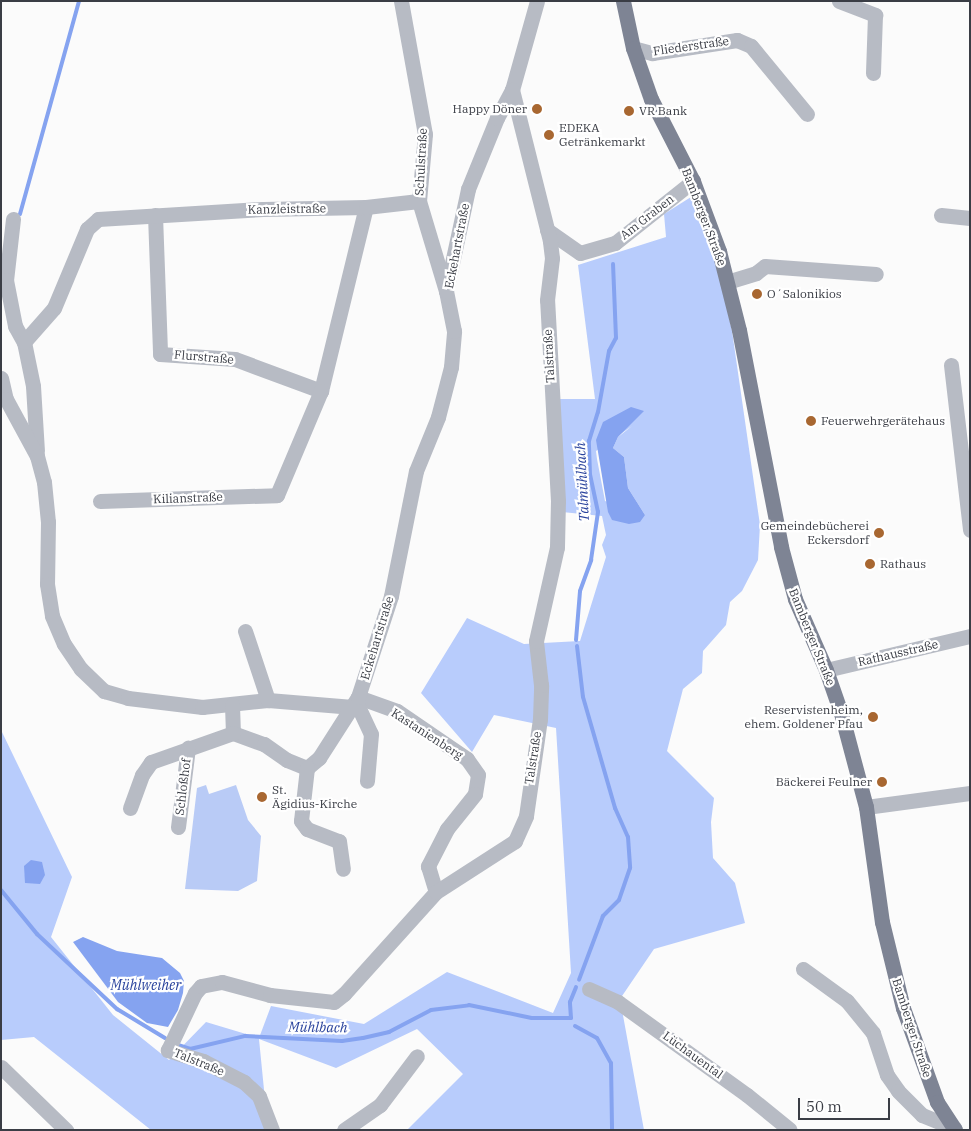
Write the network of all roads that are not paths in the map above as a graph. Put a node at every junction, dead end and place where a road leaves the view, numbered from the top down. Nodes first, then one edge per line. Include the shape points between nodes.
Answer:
1 (401, 1) edge
2 (538, 1) edge
3 (623, 1) edge
4 (839, 1) edge
5 (633, 48) junction
6 (873, 73) dead end
7 (512, 90) junction
8 (807, 114) dead end
9 (693, 181) junction
10 (419, 201) junction
11 (366, 207) junction
12 (155, 215) junction
13 (941, 215) dead end
14 (970, 218) edge
15 (13, 219) dead end
16 (547, 230) junction
17 (876, 274) dead end
18 (727, 282) junction
19 (446, 291) junction
20 (24, 342) junction
21 (951, 365) dead end
22 (1, 378) edge
23 (321, 390) junction
24 (37, 456) junction
25 (100, 501) dead end
26 (970, 530) edge
27 (245, 631) dead end
28 (970, 638) edge
29 (826, 670) junction
30 (268, 700) junction
31 (355, 702) junction
32 (232, 705) junction
33 (233, 733) junction
34 (188, 748) junction
35 (307, 768) junction
36 (367, 781) dead end
37 (970, 793) edge
38 (866, 807) junction
39 (130, 808) dead end
40 (178, 826) dead end
41 (343, 868) dead end
42 (436, 892) junction
43 (803, 969) dead end
44 (589, 989) dead end
45 (417, 1056) dead end
46 (1, 1067) edge
47 (955, 1129) edge
48 (66, 1130) edge
49 (272, 1130) edge
50 (344, 1130) edge
51 (790, 1130) edge

1 - 10 street, Schulstraße via 425,134
2 - 7 street, Eckehartstraße
3 - 5 main road, Bamberger Straße
4 - 6 street via 875,15
5 - 8 street, Fliederstraße via 652,53 737,40 751,46
5 - 9 main road, Bamberger Straße via 651,99
7 - 16 street, Talstraße
7 - 19 street, Eckehartstraße via 468,189
9 - 16 street, Am Graben via 615,243 580,253
9 - 18 main road, Bamberger Straße
10 - 11 street, Kanzleistraße
10 - 19 street, Schulstraße
11 - 12 street, Kanzleistraße
11 - 23 street
12 - 20 street, Kanzleistraße via 98,219 87,229 54,308
12 - 23 street, Flurstraße via 160,354 235,359
13 - 14 street
15 - 20 street via 6,280 15,326
16 - 42 street, Talstraße via 552,258 547,300 558,501 557,547 536,641 541,685 540,719 526,816 515,841
17 - 18 street via 765,266 756,273
18 - 29 main road, Bamberger Straße via 781,548 795,599
19 - 31 street, Eckehartstraße via 454,331 451,367 438,417 416,470 391,596
20 - 24 street via 33,386
21 - 26 street
22 - 24 street via 6,400
23 - 25 street, Kilianstraße via 276,496
24 - 32 street via 47,514 47,584 52,616 64,644 81,669 104,691 128,698 202,707
27 - 30 street
28 - 29 street, Rathausstraße
29 - 38 main road, Bamberger Straße
30 - 31 street
30 - 32 street
31 - 35 street, Eckehartstraße via 319,758
31 - 36 street via 371,734
31 - 42 street, Kastanienberg via 397,711 467,759 478,776 475,794 443,835 428,866
32 - 33 street
33 - 34 street, Schloßhof
33 - 35 street via 264,744 287,760
34 - 39 street, Schloßhof via 151,762 142,775
34 - 40 street, Schloßhof
35 - 41 street via 301,822 307,829 339,841
37 - 38 street
38 - 47 main road, Bamberger Straße via 882,922 903,1008 937,1102
42 - 49 street, Talstraße via 334,1002 270,994 222,982 201,986 195,993 168,1050 203,1061 244,1082 259,1096
43 - 47 street via 847,1002 873,1033 887,1075 898,1090 922,1115
44 - 51 street, Lüchauental via 618,1002
45 - 50 street via 380,1105
46 - 48 street

